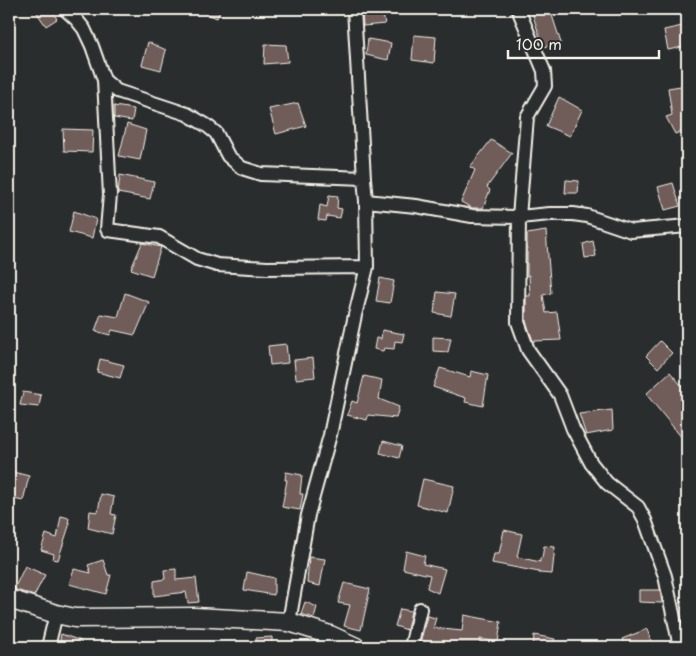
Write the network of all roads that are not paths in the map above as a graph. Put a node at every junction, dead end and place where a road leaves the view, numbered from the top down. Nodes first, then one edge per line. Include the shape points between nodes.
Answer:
1 (65, 9) edge
2 (354, 9) edge
3 (518, 9) edge
4 (104, 80) junction
5 (364, 178) junction
6 (366, 201) junction
7 (519, 217) junction
8 (687, 226) edge
9 (366, 267) junction
10 (9, 599) edge
11 (420, 609) dead end
12 (56, 614) junction
13 (289, 622) junction
14 (48, 647) edge
15 (356, 647) edge
16 (411, 647) edge
17 (680, 647) edge

1 - 4 street via 84,29
2 - 5 street
3 - 7 street via 544,71 545,86 527,117
4 - 5 street via 117,91 172,108 206,125 216,133 228,156 242,168 261,174
4 - 9 street via 110,195 108,230 159,237 197,259 217,265
5 - 6 street
6 - 7 street via 472,216
6 - 9 street
7 - 8 street via 573,214 631,231
7 - 17 street via 518,322 528,350 560,395 591,463 607,483 638,507 645,520 665,576
9 - 13 street via 330,435 308,515
10 - 12 street
11 - 16 street
12 - 13 street via 76,618 194,617
12 - 14 street
13 - 15 street

